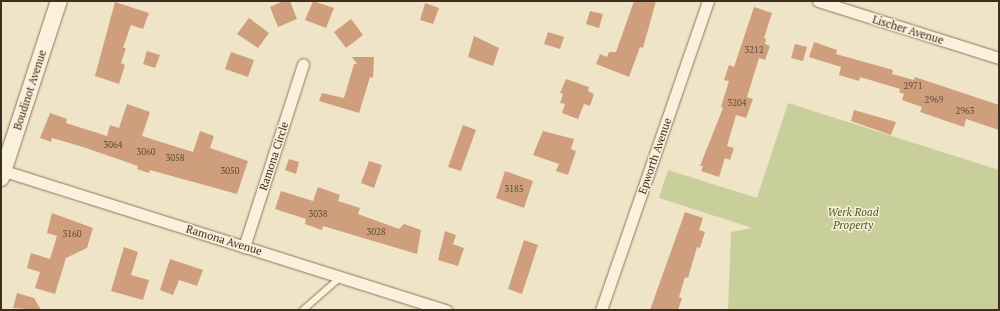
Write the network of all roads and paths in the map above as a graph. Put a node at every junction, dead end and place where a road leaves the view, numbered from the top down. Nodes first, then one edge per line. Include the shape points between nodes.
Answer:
1 (59, 1) edge
2 (708, 1) edge
3 (818, 1) edge
4 (999, 58) edge
5 (303, 64) dead end
6 (2, 173) edge
7 (244, 247) junction
8 (341, 277) junction
9 (303, 310) edge
10 (446, 310) edge
11 (601, 310) edge

1 - 6 street, Boudinot Avenue
2 - 11 street, Epworth Avenue
3 - 4 street, Lischer Avenue
5 - 7 street, Ramona Circle
6 - 7 street, Ramona Avenue
7 - 8 street, Ramona Avenue
8 - 9 lane
8 - 10 street, Ramona Avenue

